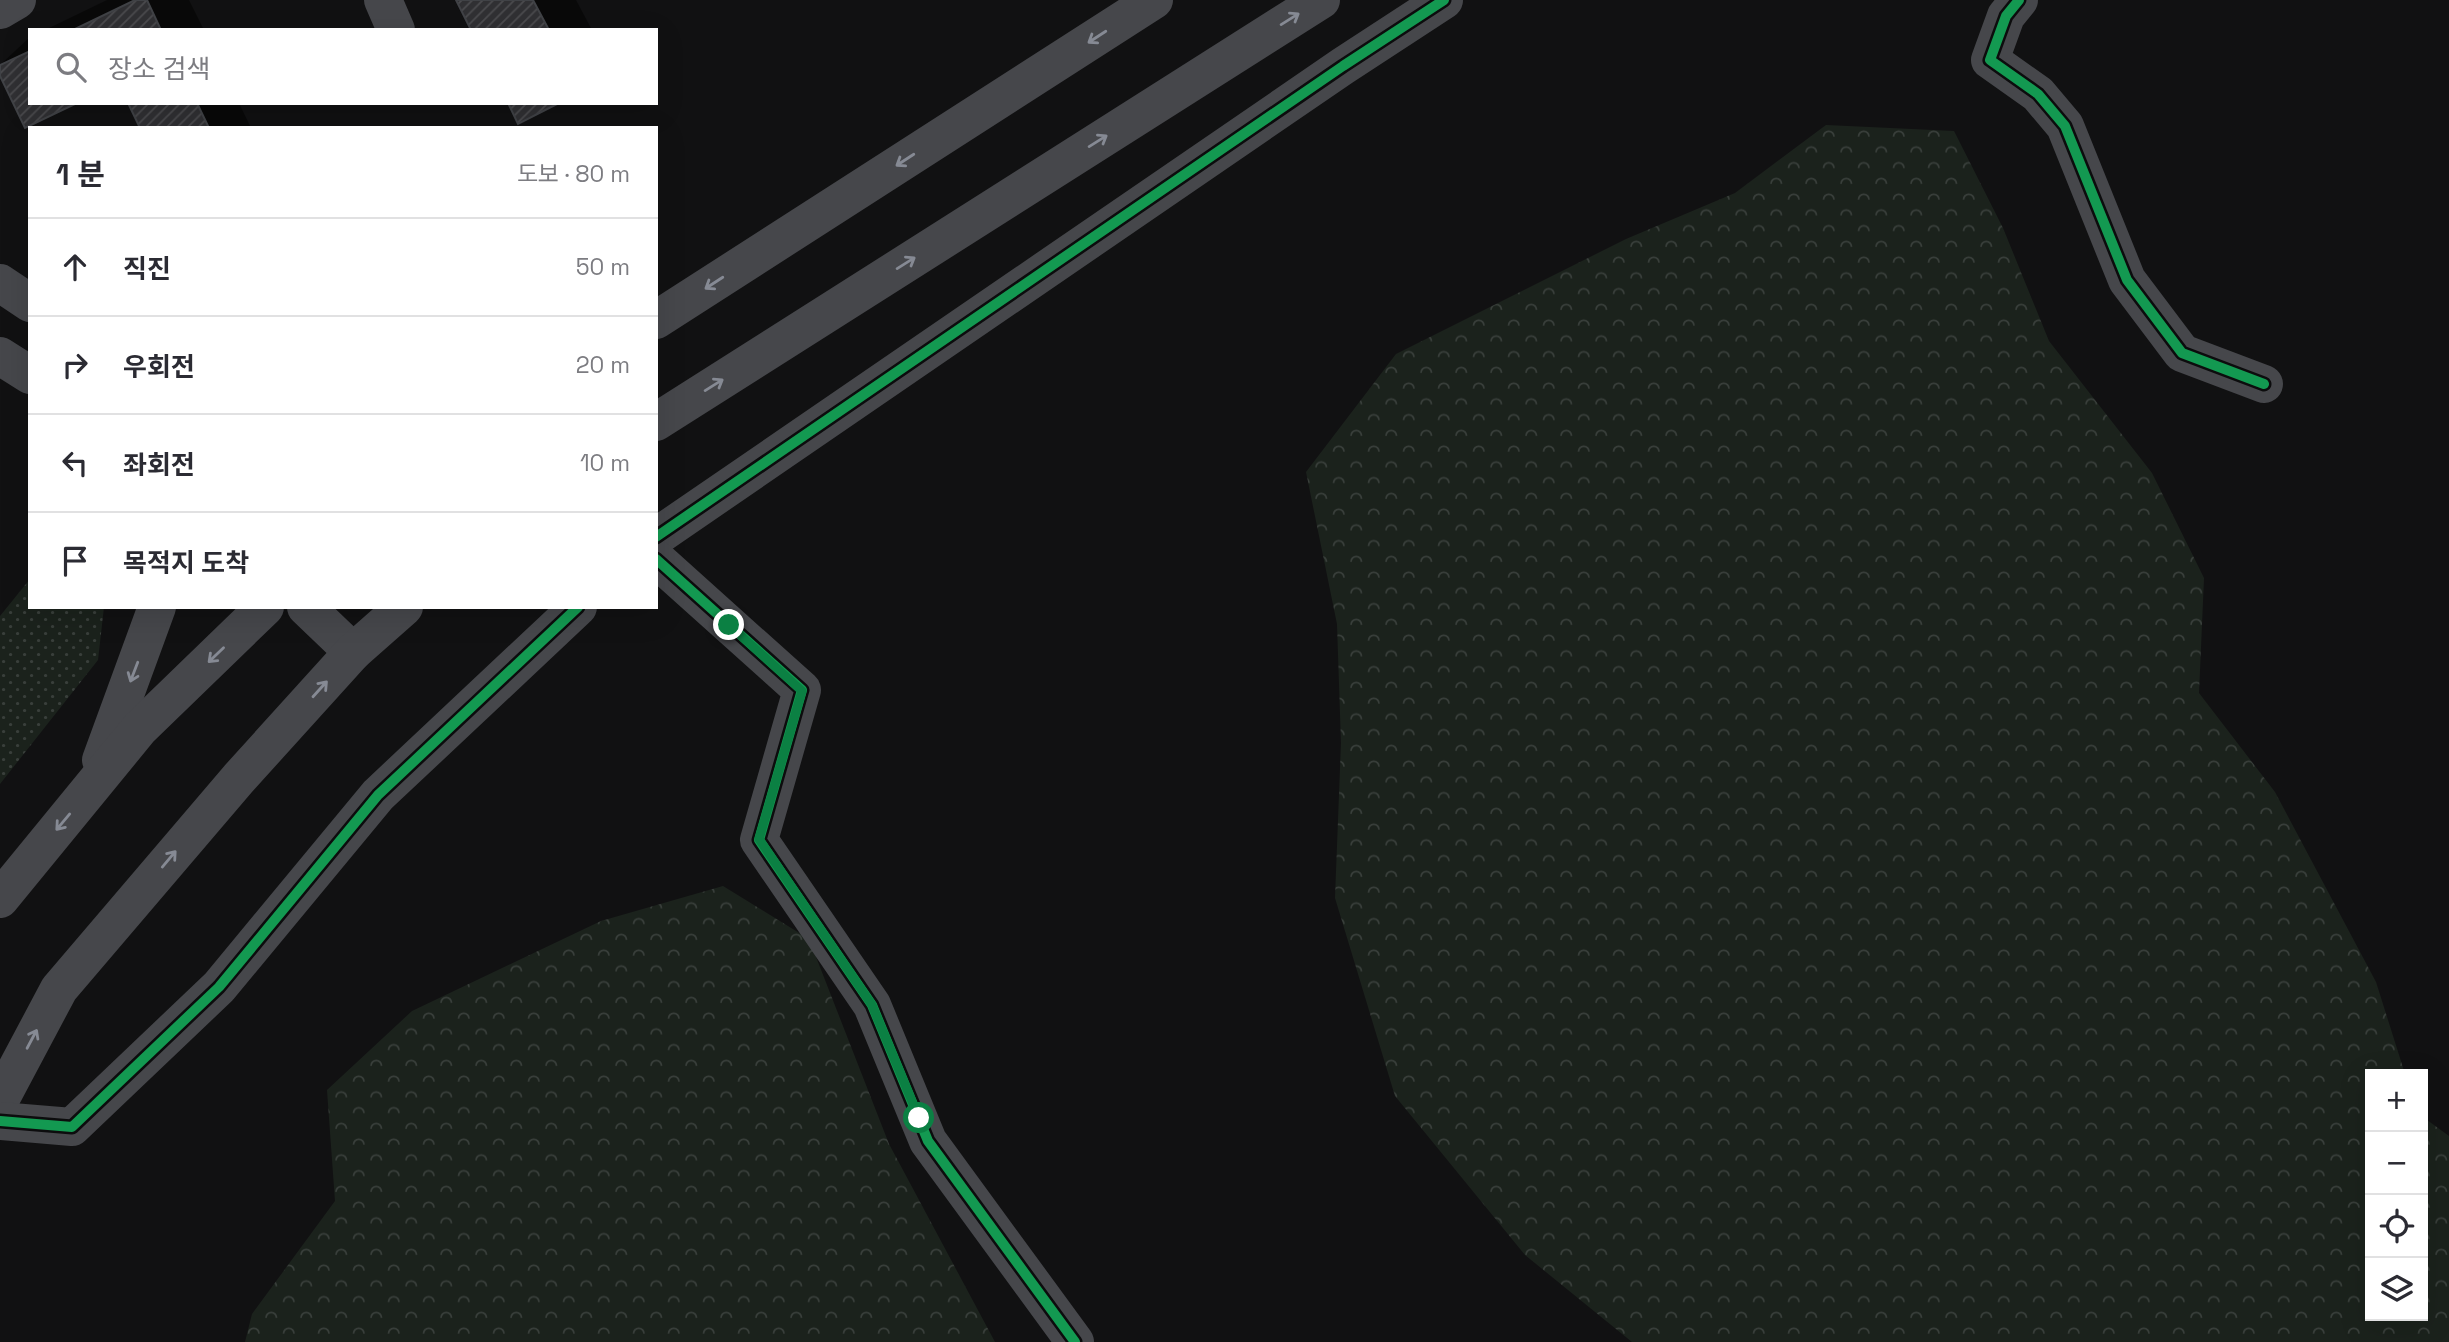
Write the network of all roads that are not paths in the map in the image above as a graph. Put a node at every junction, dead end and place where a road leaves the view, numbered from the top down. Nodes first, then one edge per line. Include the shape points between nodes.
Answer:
1 (17, 0) edge
2 (383, 0) edge
3 (1154, 0) edge
4 (1321, 0) edge
5 (1444, 0) edge
6 (2009, 5) edge
7 (0, 10) edge
8 (395, 28) edge
9 (0, 283) edge
10 (28, 302) edge
11 (658, 319) edge
12 (0, 356) edge
13 (28, 374) edge
14 (2264, 384) dead end
15 (658, 421) edge
16 (658, 536) edge
17 (658, 561) edge
18 (156, 609) edge
19 (263, 609) edge
20 (308, 609) edge
21 (402, 609) edge
22 (576, 609) edge
23 (354, 652) junction
24 (89, 791) junction
25 (0, 899) edge
26 (0, 1100) edge
27 (0, 1121) edge
28 (1075, 1342) edge

1 - 7 street
2 - 8 street
3 -> 11 street
15 -> 4 street
5 - 16 street
6 - 14 street via 1990,60 2038,94 2065,126 2127,280 2182,353
9 - 10 street
12 - 13 street
17 - 28 street via 802,691 759,839 872,1005 928,1141
18 -> 24 street
19 -> 24 street via 141,728
20 - 23 street
21 - 23 street
22 - 27 street via 378,794 219,987 72,1127
26 -> 23 street via 59,989 239,778
24 -> 25 street

